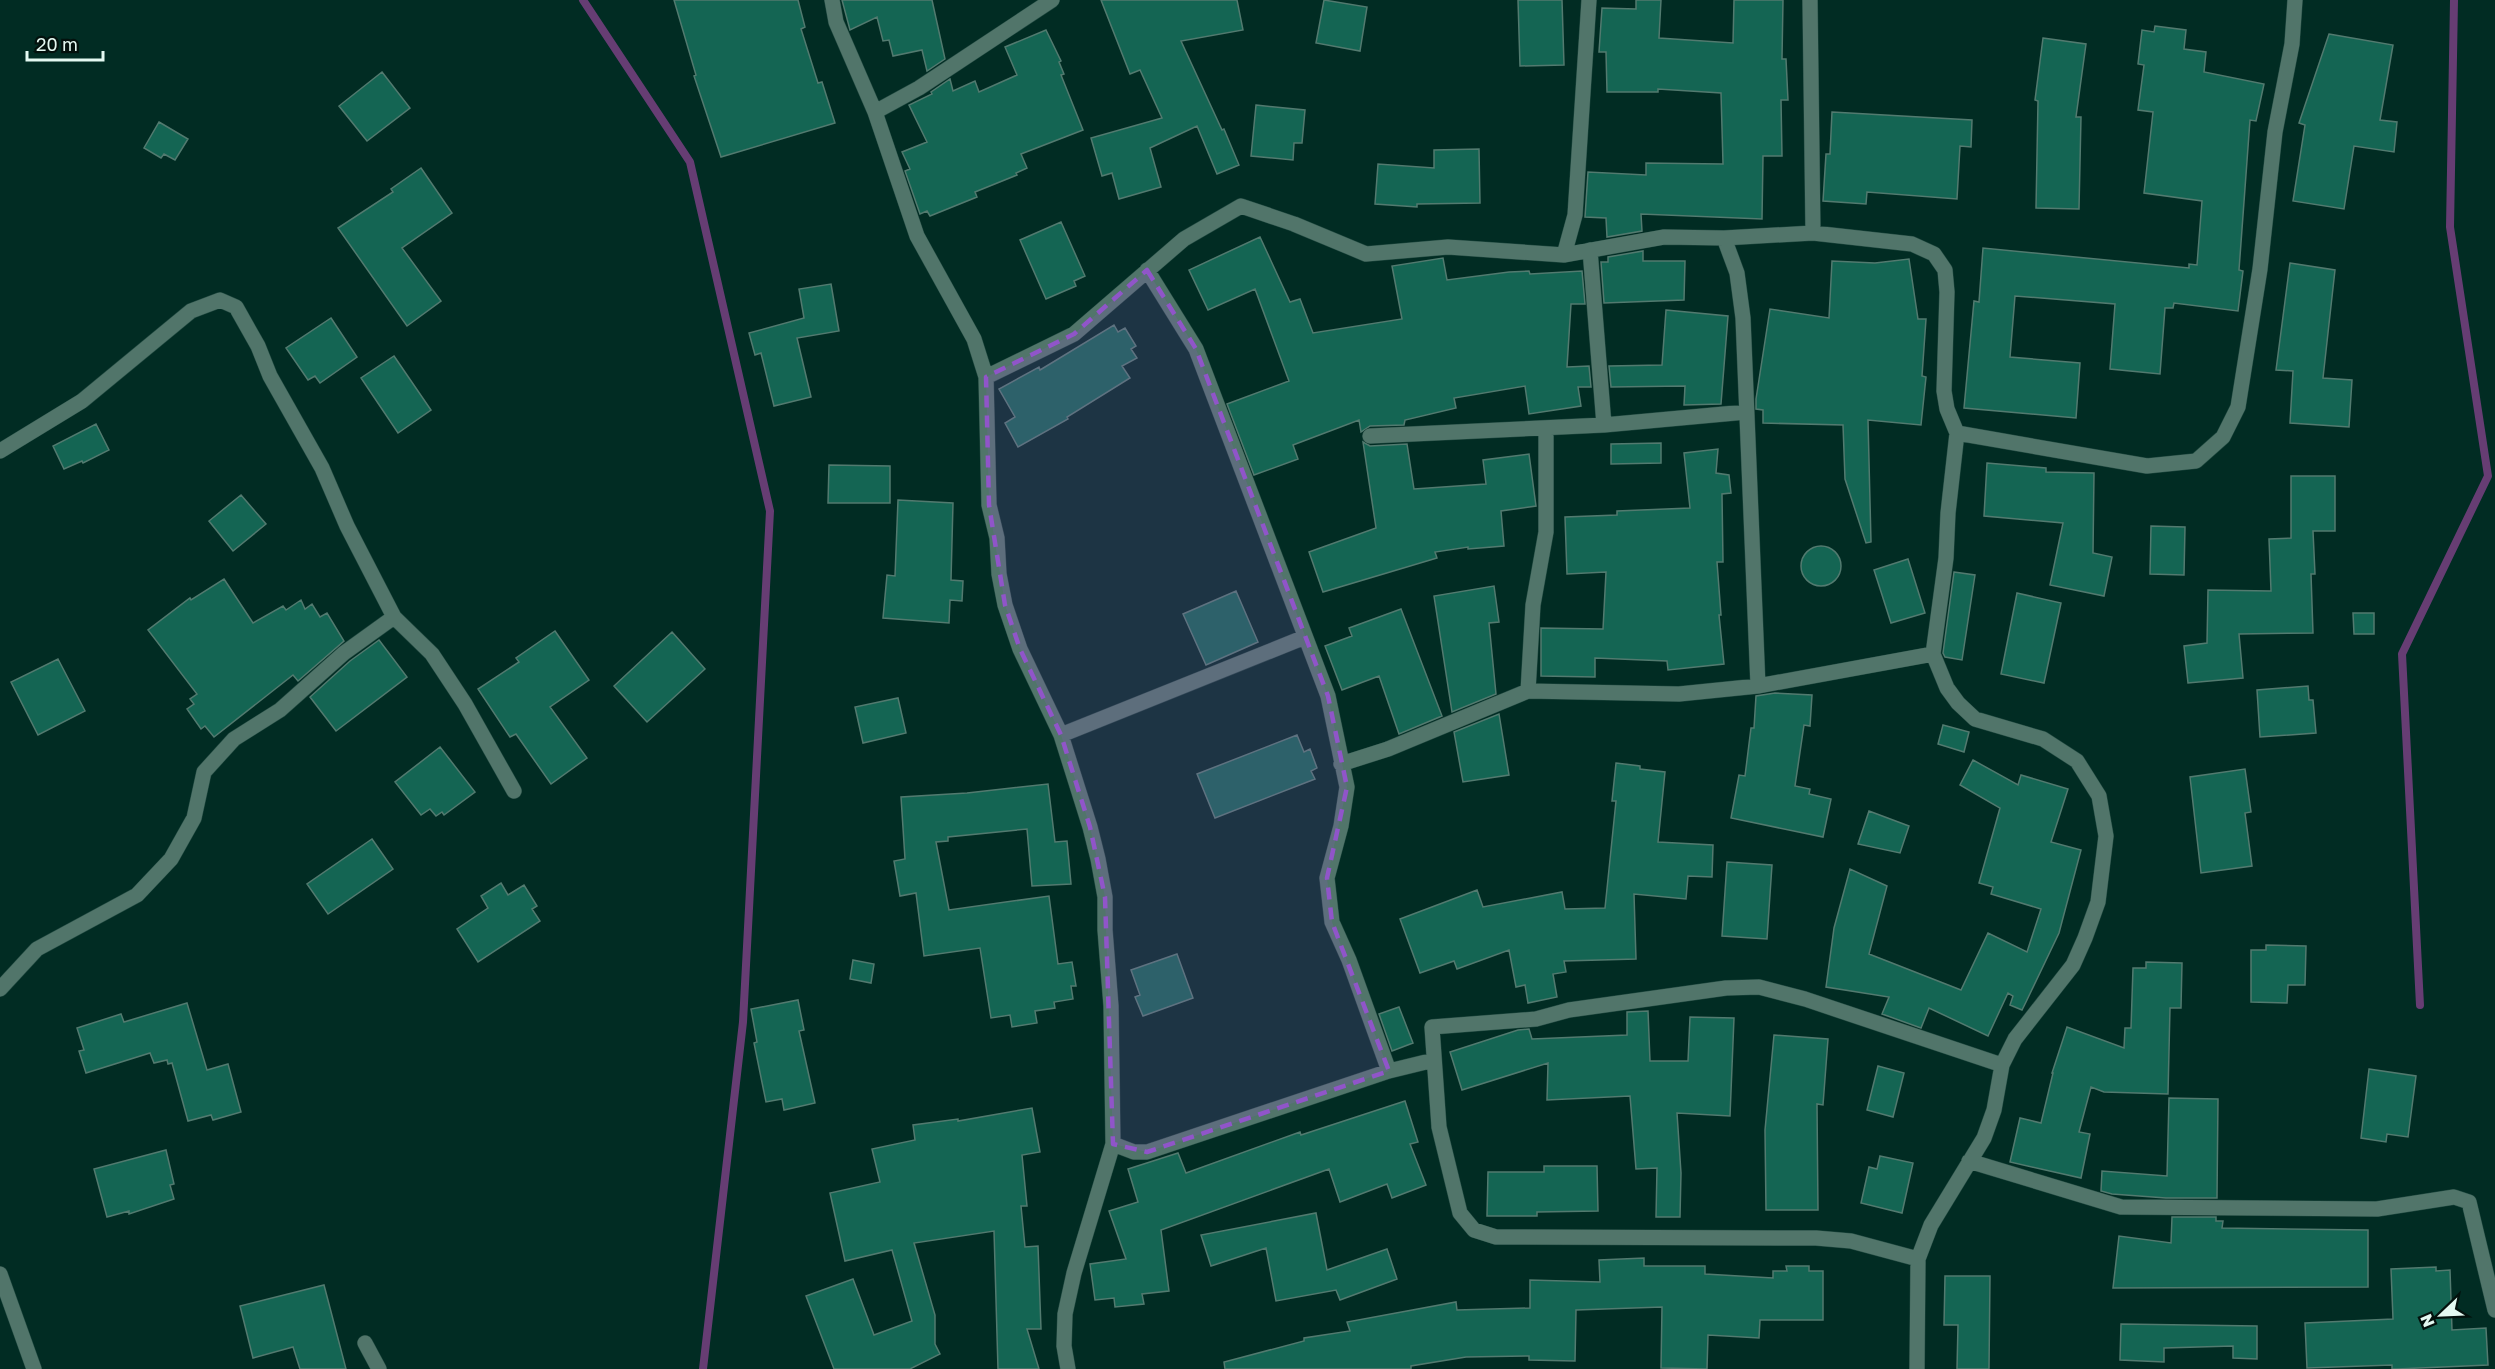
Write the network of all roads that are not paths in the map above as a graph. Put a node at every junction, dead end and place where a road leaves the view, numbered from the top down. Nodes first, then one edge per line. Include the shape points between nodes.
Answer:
1 (832, 0) edge
2 (1052, 0) edge
3 (1589, 0) edge
4 (1810, 0) edge
5 (2295, 0) edge
6 (875, 111) junction
7 (1813, 233) junction
8 (1724, 238) junction
9 (1590, 250) junction
10 (1564, 255) junction
11 (1147, 270) junction
12 (986, 377) junction
13 (1746, 412) junction
14 (1604, 425) junction
15 (1546, 429) junction
16 (1957, 433) junction
17 (1370, 436) dead end
18 (0, 451) edge
19 (394, 617) junction
20 (1305, 637) junction
21 (1933, 654) junction
22 (1758, 686) junction
23 (1528, 691) junction
24 (1061, 735) junction
25 (1341, 764) junction
26 (514, 791) dead end
27 (0, 989) edge
28 (1434, 1060) junction
29 (2002, 1065) junction
30 (1389, 1071) junction
31 (1113, 1144) junction
32 (1969, 1161) junction
33 (1918, 1259) junction
34 (0, 1274) edge
35 (2495, 1310) edge
36 (365, 1343) dead end
37 (34, 1369) edge
38 (379, 1369) edge
39 (1068, 1369) edge
40 (1917, 1369) edge

1 - 6 street via 836,22
2 - 6 street via 919,88
3 - 10 street via 1575,215
4 - 7 street
5 - 16 street via 2292,44 2238,408 2223,437 2196,461 2147,466
6 - 12 street via 917,236 974,339
7 - 8 street
7 - 16 street via 1912,244 1934,254 1945,270 1944,391
8 - 9 street via 1664,237
8 - 13 street via 1737,273 1743,318
9 - 10 street
9 - 14 street
10 - 11 street via 1448,248 1366,254 1241,206 1184,238
11 - 12 street via 1074,334
11 - 20 street via 1196,349
12 - 24 street via 989,505 1005,605 1020,650
13 - 14 street
13 - 22 street
14 - 15 street
15 - 17 street
15 - 23 street via 1545,532 1533,605
16 - 21 street
18 - 19 street via 82,400 191,311 220,300 236,307 258,346
19 - 26 street via 432,654
19 - 27 street via 345,653 280,710 234,739 204,772 194,818 171,859 137,895 37,949
20 - 24 street
20 - 25 street via 1328,696
21 - 22 street
21 - 29 street via 1947,688 1975,718 2043,739 2077,761 2099,796 2106,836 2098,902 2073,965 2015,1039
22 - 23 street via 1679,694
23 - 25 street via 1388,749
24 - 31 street via 1090,826 1105,897 1113,1033
25 - 30 street via 1347,788 1327,878 1332,922
28 - 29 street via 1432,1027 1536,1019 1580,1008 1759,987
28 - 30 street
28 - 33 street via 1439,1127 1460,1213 1474,1230 1496,1237 1816,1238 1851,1241
29 - 32 street via 1984,1138
30 - 31 street via 1147,1152
31 - 39 street via 1065,1314
32 - 33 street via 1931,1225
32 - 35 street via 2121,1207 2377,1209 2454,1197 2469,1202
33 - 40 street
34 - 37 street
36 - 38 street

